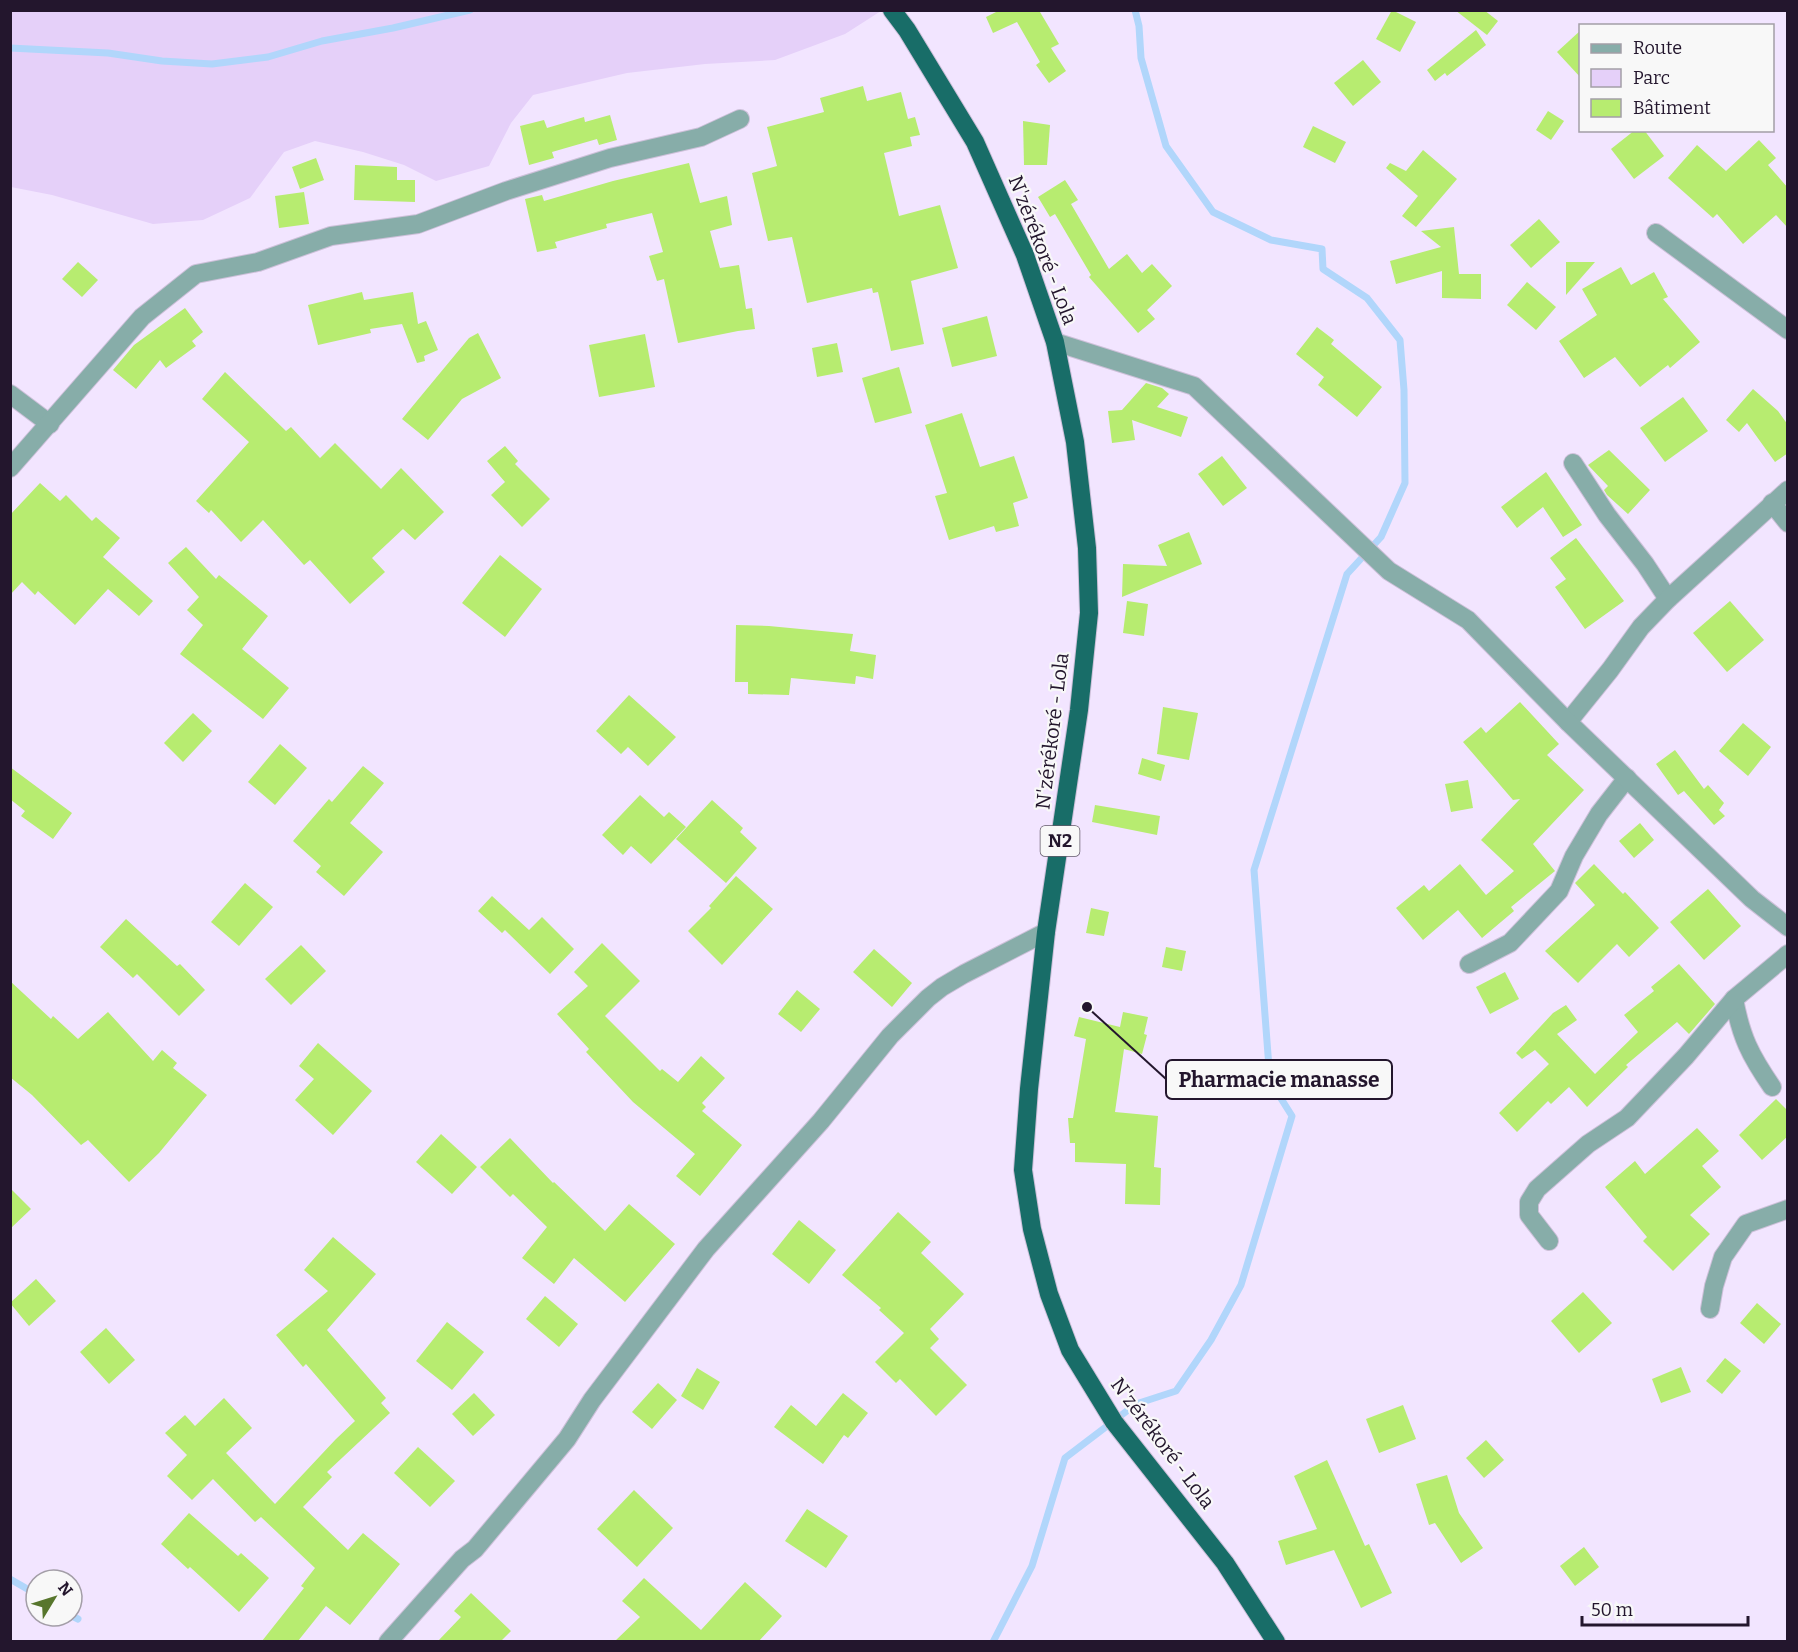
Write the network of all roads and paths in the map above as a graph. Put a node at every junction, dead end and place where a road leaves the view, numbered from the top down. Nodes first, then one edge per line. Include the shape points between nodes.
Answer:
1 (892, 10) edge
2 (740, 119) dead end
3 (1656, 233) dead end
4 (1788, 330) edge
5 (1055, 342) junction
6 (10, 394) edge
7 (50, 424) junction
8 (1573, 463) dead end
9 (10, 468) edge
10 (1788, 490) edge
11 (1772, 503) junction
12 (1788, 523) edge
13 (1668, 599) junction
14 (1568, 722) junction
15 (1627, 778) junction
16 (1788, 927) edge
17 (1046, 932) junction
18 (1788, 954) edge
19 (1470, 964) dead end
20 (1734, 999) junction
21 (1772, 1087) dead end
22 (1788, 1209) edge
23 (1549, 1241) dead end
24 (1710, 1310) dead end
25 (388, 1641) edge
26 (1276, 1641) edge

1 - 5 highway, N'zérékoré - Lola / N2 via 975,142 1025,255
2 - 7 street via 701,137 610,158 417,224 331,236 258,262 196,274 142,317
3 - 4 street
5 - 14 street via 1194,386 1389,571 1468,620
5 - 17 highway, N'zérékoré - Lola / N2 via 1075,442 1087,548 1089,613 1080,710
6 - 7 street
7 - 9 street
8 - 13 street
10 - 11 street
11 - 12 street
11 - 13 street
13 - 14 street via 1641,627
14 - 15 street
15 - 16 street via 1752,900
15 - 19 street via 1599,814 1559,891 1510,944
17 - 25 street via 942,987 890,1036 706,1249 567,1439 475,1549
17 - 26 highway, N'zérékoré - Lola / N2 via 1023,1170 1032,1229 1049,1294 1070,1350 1114,1422 1225,1563
18 - 20 street
20 - 21 street via 1743,1036
20 - 23 street via 1627,1118 1588,1144 1537,1189 1529,1202 1529,1215
22 - 24 street via 1746,1224 1723,1257

